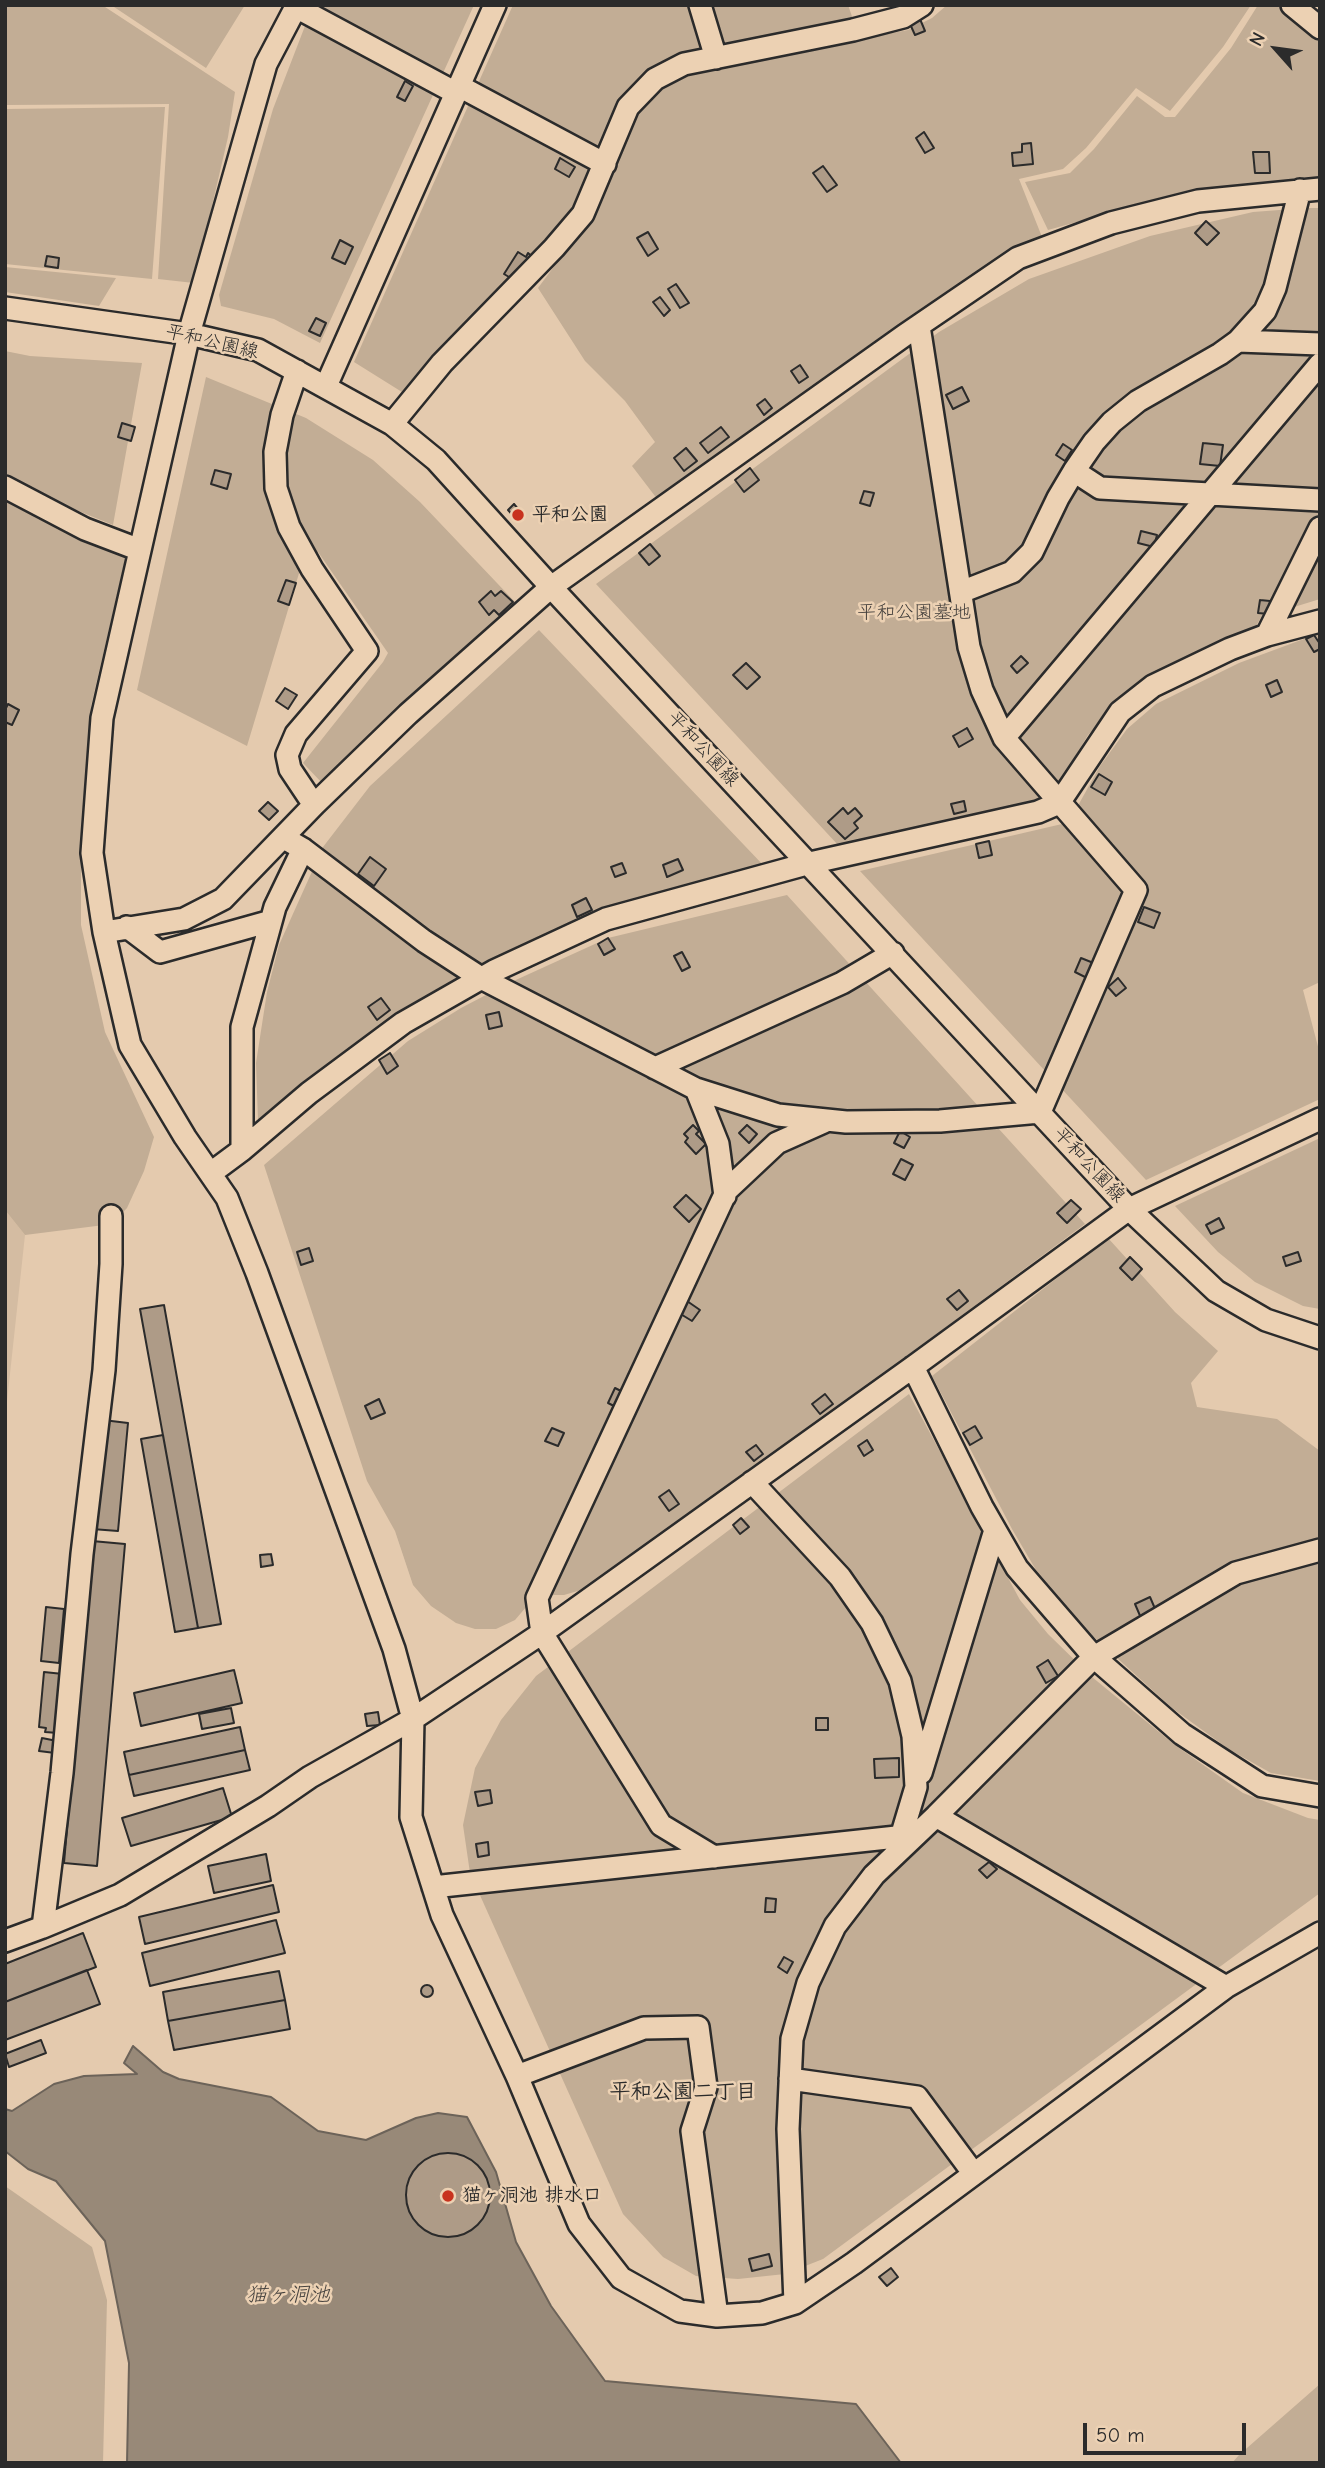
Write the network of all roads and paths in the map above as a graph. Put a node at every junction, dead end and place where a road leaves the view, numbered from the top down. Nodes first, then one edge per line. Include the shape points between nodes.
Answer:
1 (495, 5) edge
2 (700, 5) edge
3 (922, 5) edge
4 (1292, 5) edge
5 (296, 6) edge
6 (1320, 28) edge
7 (716, 58) junction
8 (457, 89) junction
9 (605, 164) junction
10 (1310, 190) edge
11 (5, 308) edge
12 (919, 326) junction
13 (189, 334) junction
14 (1238, 341) junction
15 (1320, 344) edge
16 (1320, 364) edge
17 (297, 371) junction
18 (326, 386) junction
19 (392, 424) junction
20 (1074, 471) junction
21 (5, 487) edge
22 (1211, 494) junction
23 (1320, 499) edge
24 (1320, 528) edge
25 (140, 550) junction
26 (551, 587) junction
27 (961, 592) junction
28 (1320, 621) edge
29 (1267, 635) junction
30 (1004, 738) junction
31 (1059, 803) junction
32 (314, 805) junction
33 (284, 838) junction
34 (303, 849) junction
35 (810, 863) junction
36 (271, 921) junction
37 (127, 928) junction
38 (104, 932) junction
39 (893, 953) junction
40 (481, 978) junction
41 (655, 1068) junction
42 (696, 1089) junction
43 (1040, 1112) junction
44 (1320, 1119) edge
45 (829, 1120) junction
46 (242, 1150) junction
47 (211, 1173) junction
48 (725, 1196) junction
49 (1129, 1209) junction
50 (111, 1216) dead end
51 (1320, 1338) edge
52 (913, 1367) junction
53 (752, 1482) junction
54 (995, 1530) junction
55 (1320, 1550) edge
56 (542, 1633) junction
57 (1094, 1657) junction
58 (413, 1718) junction
59 (916, 1787) junction
60 (1320, 1796) edge
61 (936, 1816) junction
62 (908, 1836) junction
63 (714, 1857) junction
64 (433, 1887) junction
65 (43, 1927) junction
66 (1320, 1933) edge
67 (5, 1941) edge
68 (1226, 1987) junction
69 (517, 2076) junction
70 (790, 2079) junction
71 (974, 2174) junction
72 (795, 2303) junction
73 (717, 2316) junction

1 - 8 street
2 - 7 street
3 - 7 street via 903,17
4 - 6 street
5 - 8 street
5 - 13 street via 266,64
7 - 9 street via 684,64 655,79 628,107
8 - 9 street
8 - 18 street
9 - 19 street via 583,214 442,363
10 - 12 street via 1198,201 1111,223 1018,258
10 - 14 street via 1270,302
11 - 13 street, 平和公園線
12 - 26 street
12 - 27 street
13 - 17 street, 平和公園線 via 258,350
13 - 25 street
14 - 15 street
14 - 20 street via 1123,412
16 - 22 street
17 - 18 street, 平和公園線
17 - 32 street via 277,440 276,488 289,527 312,569 367,651 296,734 286,755
18 - 19 street, 平和公園線
19 - 26 street, 平和公園線 via 436,460
20 - 22 street via 1100,488
20 - 27 street via 1032,552 1012,572
21 - 25 street via 85,529
22 - 23 street
22 - 30 street
24 - 29 street
25 - 38 street via 102,718 92,853
26 - 32 street
26 - 35 street, 平和公園線
27 - 30 street via 972,657
28 - 29 street
29 - 31 street via 1153,686 1119,712
30 - 31 street
31 - 35 street via 1038,812
31 - 43 street via 1136,890
32 - 33 street
33 - 34 street
33 - 37 street via 223,899 184,919
34 - 36 street
34 - 40 street
35 - 39 street, 平和公園線
35 - 40 street via 606,919
36 - 37 street via 160,952
36 - 46 street via 242,1027
37 - 38 street
38 - 47 street via 130,1045
39 - 41 street via 842,983
39 - 43 street, 平和公園線
40 - 41 street
40 - 46 street via 403,1023
41 - 42 street
42 - 45 street via 778,1115
42 - 48 street via 718,1144
43 - 45 street via 940,1121
43 - 49 street, 平和公園線
44 - 49 street
45 - 48 street via 777,1143
46 - 47 street
47 - 58 street via 227,1198 257,1273 394,1649
48 - 56 street via 537,1598
49 - 51 street, 平和公園線 via 1216,1291 1266,1320
49 - 52 street
50 - 65 street via 104,1370
52 - 53 street
52 - 54 street
53 - 56 street
53 - 59 street via 839,1577 872,1623 900,1681 913,1736
54 - 57 street via 1017,1567
54 - 59 street
55 - 57 street via 1236,1573
56 - 58 street
56 - 63 street via 661,1825
57 - 60 street via 1182,1734 1262,1786
57 - 61 street
58 - 64 street via 411,1817
58 - 65 street via 112,1898
59 - 62 street
61 - 62 street
61 - 68 street
62 - 63 street
62 - 70 street via 835,1926 807,1983 792,2039
63 - 64 street
64 - 69 street
65 - 67 street
66 - 68 street
68 - 71 street
69 - 73 street via 579,2224 621,2278 680,2311
69 - 73 street via 644,2028 698,2026 706,2087 692,2131
70 - 71 street via 917,2097
70 - 72 street
71 - 72 street
72 - 73 street via 762,2313

